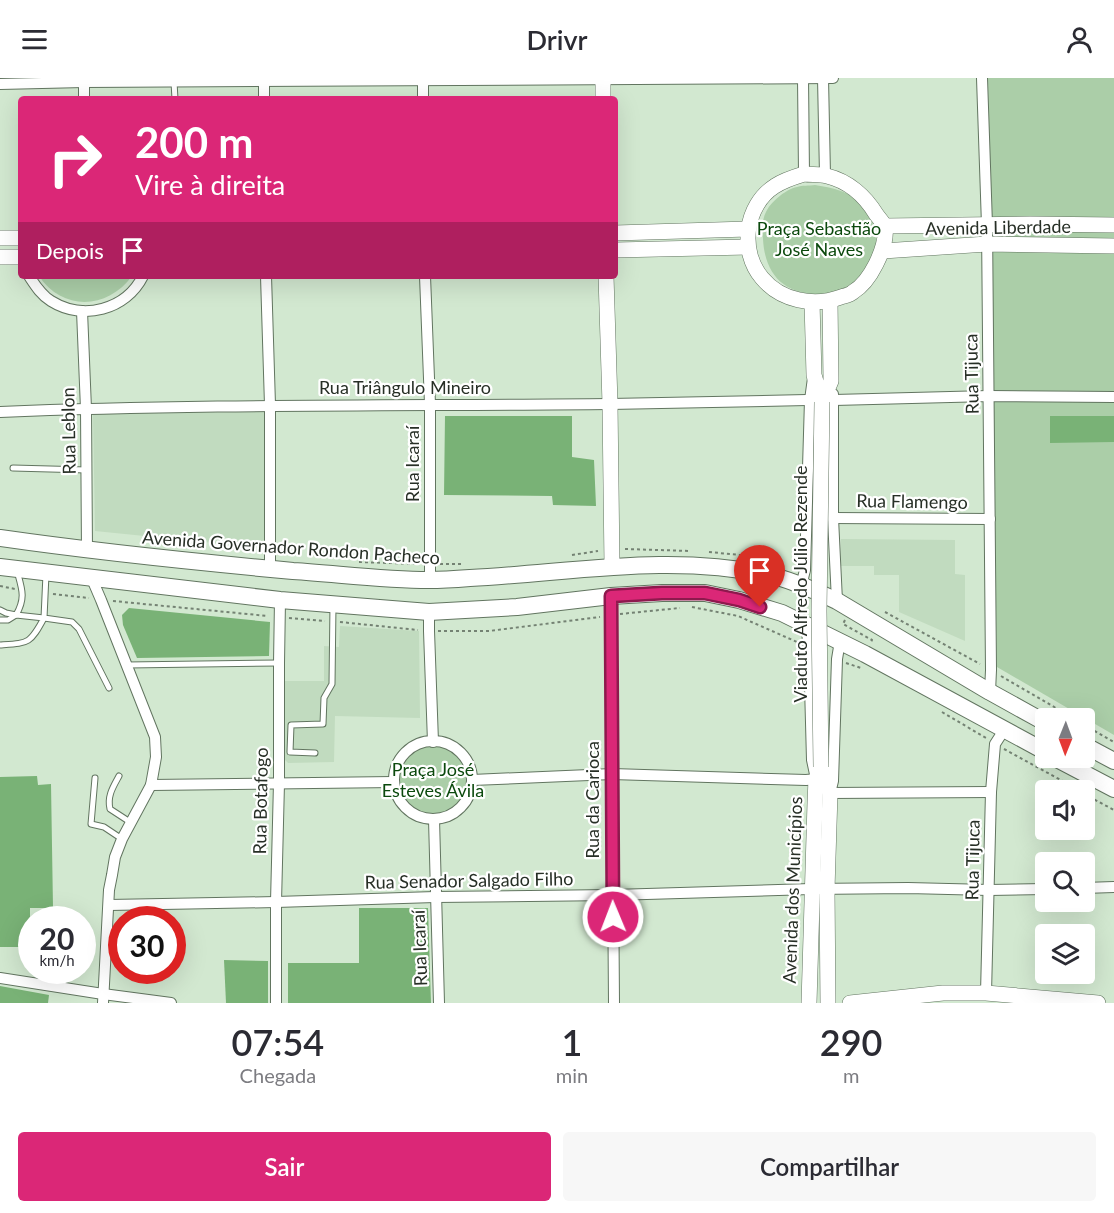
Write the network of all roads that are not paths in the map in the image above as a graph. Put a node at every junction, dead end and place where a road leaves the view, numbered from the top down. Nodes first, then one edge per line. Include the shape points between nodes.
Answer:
1 (752, 78) edge
2 (803, 78) edge
3 (823, 78) edge
4 (833, 78) edge
5 (982, 78) edge
6 (423, 79) edge
7 (603, 79) edge
8 (84, 80) edge
9 (264, 80) edge
10 (174, 82) junction
11 (0, 84) edge
12 (84, 96) edge
13 (175, 96) edge
14 (264, 96) edge
15 (423, 96) edge
16 (603, 96) edge
17 (804, 174) junction
18 (825, 175) junction
19 (987, 225) junction
20 (1114, 225) edge
21 (885, 226) junction
22 (748, 230) junction
23 (618, 233) edge
24 (0, 238) edge
25 (18, 238) edge
26 (987, 244) junction
27 (1114, 246) edge
28 (748, 247) junction
29 (618, 250) edge
30 (883, 251) junction
31 (0, 257) edge
32 (18, 257) edge
33 (31, 279) edge
34 (142, 279) edge
35 (266, 279) edge
36 (425, 279) edge
37 (606, 279) edge
38 (830, 301) junction
39 (812, 302) junction
40 (82, 311) junction
41 (989, 396) junction
42 (1114, 397) edge
43 (822, 401) junction
44 (430, 404) junction
45 (610, 404) junction
46 (270, 405) junction
47 (86, 409) junction
48 (0, 412) edge
49 (13, 468) dead end
50 (87, 470) junction
51 (833, 518) junction
52 (990, 519) junction
53 (0, 538) edge
54 (806, 546) junction
55 (835, 548) junction
56 (87, 550) junction
57 (612, 566) junction
58 (270, 568) junction
59 (8, 569) edge
60 (46, 573) junction
61 (92, 579) junction
62 (430, 580) junction
63 (801, 586) junction
64 (611, 596) junction
65 (280, 600) junction
66 (333, 604) junction
67 (844, 605) junction
68 (0, 610) edge
69 (429, 612) junction
70 (16, 615) junction
71 (44, 618) junction
72 (0, 621) edge
73 (806, 625) junction
74 (840, 641) junction
75 (0, 645) edge
76 (279, 663) junction
77 (127, 665) junction
78 (836, 683) junction
79 (810, 685) junction
80 (109, 688) dead end
81 (990, 692) junction
82 (1035, 717) edge
83 (999, 737) junction
84 (432, 742) junction
85 (1035, 748) edge
86 (1095, 751) edge
87 (315, 753) dead end
88 (1114, 761) edge
89 (1074, 768) edge
90 (819, 773) junction
91 (612, 774) junction
92 (119, 776) dead end
93 (95, 778) dead end
94 (472, 780) junction
95 (394, 782) junction
96 (279, 783) junction
97 (151, 785) junction
98 (1114, 789) edge
99 (991, 792) junction
100 (830, 793) junction
101 (434, 819) junction
102 (130, 822) junction
103 (122, 839) junction
104 (1114, 887) edge
105 (1095, 888) edge
106 (811, 889) junction
107 (827, 889) junction
108 (1035, 889) edge
109 (989, 890) junction
110 (613, 895) junction
111 (435, 897) junction
112 (276, 902) junction
113 (109, 905) junction
114 (0, 978) edge
115 (986, 993) junction
116 (103, 999) edge
117 (171, 1003) edge
118 (276, 1003) edge
119 (439, 1003) edge
120 (614, 1003) edge
121 (809, 1003) edge
122 (828, 1003) edge
123 (850, 1003) edge
124 (1098, 1003) edge

1 - 2 street
1 - 7 street
2 - 3 street
2 - 17 street
3 - 4 street
3 - 18 street
5 - 19 street, Rua Tijuca
6 - 7 street
6 - 9 street
6 - 15 street
7 - 16 street
8 - 10 street
8 - 11 street
8 - 12 street
9 - 10 street
9 - 14 street
10 - 13 lane
17 - 18 street
17 - 22 street via 773,187 752,213
18 - 21 street via 864,196
19 - 20 street, Avenida Liberdade
19 - 21 street, Avenida Liberdade
19 - 26 street, Rua Tijuca
21 - 30 street
22 - 23 street
22 - 28 street
24 - 25 street
26 - 27 street, Avenida Liberdade
26 - 30 street, Avenida Liberdade
26 - 41 street, Rua Tijuca
28 - 29 street
28 - 39 street via 761,278 788,298
30 - 38 street via 871,274 854,292
31 - 32 street
33 - 40 street via 49,300
34 - 40 street via 128,296 114,305
35 - 46 street
36 - 44 street, Rua Icaraí
37 - 45 street
38 - 39 street
38 - 43 street via 831,381
39 - 43 street via 814,375
40 - 47 street, Rua Leblon
41 - 42 street, Rua Triângulo Mineiro
41 - 43 street, Rua Triângulo Mineiro
41 - 52 street, Rua Tijuca
43 - 45 street, Rua Triângulo Mineiro
43 - 51 street
43 - 54 street
43 - 90 street, Viaduto Alfredo Júlio Rezende, bridge
44 - 45 street, Rua Triângulo Mineiro
44 - 46 street, Rua Triângulo Mineiro
44 - 62 street, Rua Icaraí
45 - 57 street
46 - 47 street, Rua Triângulo Mineiro
46 - 58 street
47 - 48 street, Rua Triângulo Mineiro
47 - 50 street, Rua Leblon
49 - 50 lane
50 - 56 street, Rua Leblon
51 - 52 street, Rua Flamengo
51 - 55 street
52 - 81 street, Rua Tijuca
53 - 56 main road, Avenida Governador Rondon Pacheco
54 - 55 street via 816,558 829,558
54 - 63 street
55 - 67 street
56 - 58 main road, Avenida Governador Rondon Pacheco
57 - 62 main road, Avenida Governador Rondon Pacheco
57 - 63 main road, Avenida Governador Rondon Pacheco via 702,565 771,575
58 - 62 main road, Avenida Governador Rondon Pacheco
59 - 60 main road
59 - 70 lane via 23,591
60 - 61 main road
60 - 71 lane
61 - 65 main road
61 - 77 street
63 - 67 main road, Avenida Governador Rondon Pacheco
64 - 69 main road
64 - 73 main road via 705,593 739,600
64 - 91 street, Rua da Carioca
65 - 66 main road
65 - 76 street, Rua Botafogo
66 - 69 main road
66 - 87 lane via 332,684 324,698 324,724 291,725 290,752
67 - 81 main road, Avenida Governador Rondon Pacheco
68 - 70 lane
69 - 84 street
70 - 71 lane
70 - 72 lane
71 - 75 lane via 33,639
71 - 80 lane via 72,622 79,629
73 - 74 main road
73 - 79 street, Avenida dos Municípios
74 - 78 street, Avenida dos Municípios
74 - 83 main road via 865,662
76 - 77 lane
76 - 96 street, Rua Botafogo
77 - 97 street via 155,737
78 - 79 street via 831,672 824,670 815,673
78 - 100 street, Avenida dos Municípios
79 - 90 street, Avenida dos Municípios via 812,760
81 - 82 main road, Avenida Governador Rondon Pacheco
83 - 85 main road
83 - 99 street, Rua Tijuca
84 - 94 street via 456,748 470,768
84 - 95 street via 420,744 401,758
86 - 88 main road
89 - 98 main road
90 - 91 street via 806,780
90 - 100 street, Avenida dos Municípios
90 - 106 street, Avenida dos Municípios
91 - 94 street
91 - 110 street, Rua da Carioca
92 - 102 lane via 108,803 110,809
93 - 103 lane via 91,824
94 - 101 street via 471,792 461,807 446,817
95 - 96 street
95 - 101 street via 396,794 411,813
96 - 97 street
96 - 112 street, Rua Botafogo
97 - 102 street
99 - 100 street
99 - 109 street, Rua Tijuca
100 - 107 street, Avenida dos Municípios
101 - 111 street, Rua Icaraí
102 - 103 street
103 - 113 street via 115,857
104 - 105 street
106 - 107 street, Rua Senador Salgado Filho
106 - 110 street, Rua Senador Salgado Filho
106 - 121 street, Avenida dos Municípios
107 - 109 street, Rua Senador Salgado Filho
107 - 122 street, Avenida dos Municípios
108 - 109 street, Rua Senador Salgado Filho
109 - 115 street, Rua Tijuca
110 - 111 street, Rua Senador Salgado Filho
110 - 120 street, Rua da Carioca
111 - 112 street, Rua Senador Salgado Filho
111 - 119 street, Rua Icaraí
112 - 113 street, Rua Senador Salgado Filho
112 - 118 street, Rua Botafogo
113 - 116 street
114 - 116 street
115 - 123 street via 943,993
115 - 124 street
116 - 117 street

